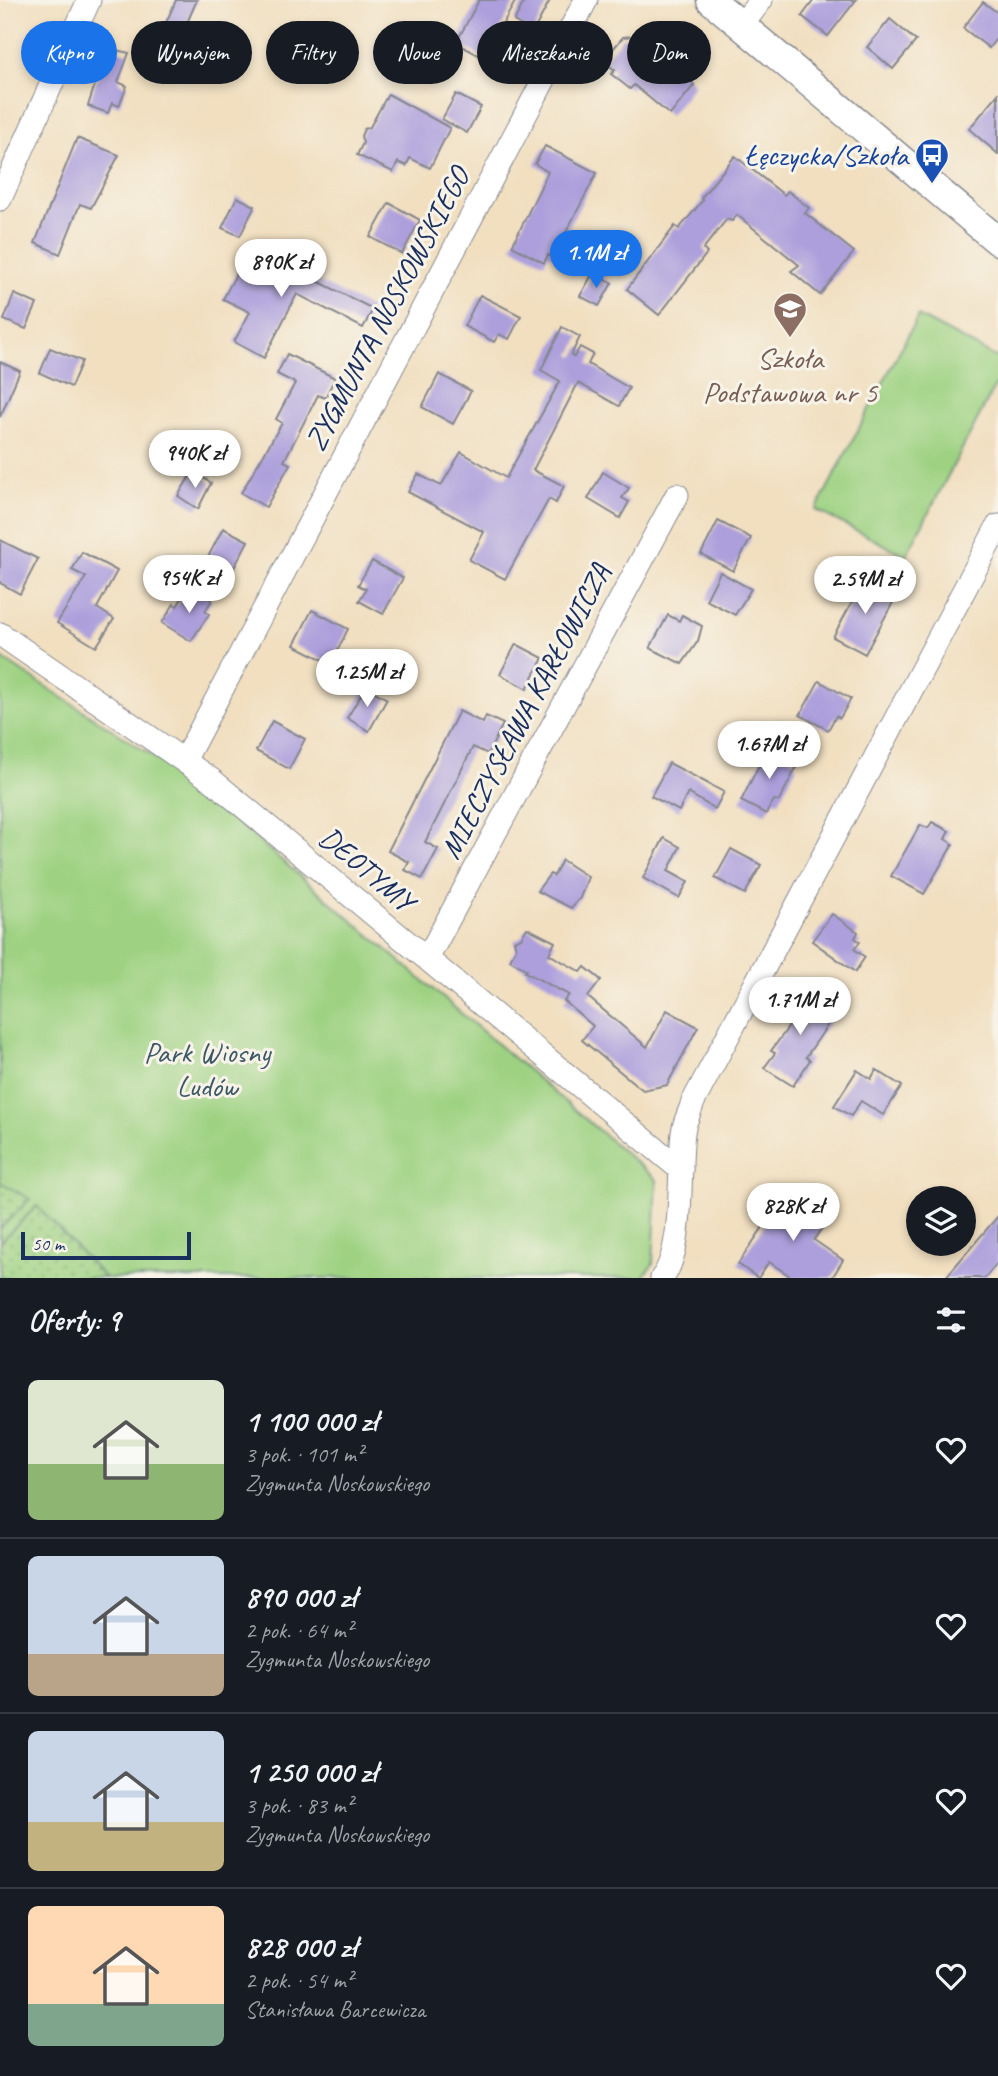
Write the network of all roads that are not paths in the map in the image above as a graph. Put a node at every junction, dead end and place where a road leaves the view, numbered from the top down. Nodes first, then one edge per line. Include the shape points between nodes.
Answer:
1 (89, 0) edge
2 (586, 0) edge
3 (711, 0) edge
4 (761, 0) edge
5 (741, 26) junction
6 (0, 200) edge
7 (998, 241) edge
8 (677, 495) dead end
9 (998, 526) edge
10 (0, 634) edge
11 (186, 759) junction
12 (428, 957) junction
13 (681, 1170) junction
14 (662, 1278) edge

1 - 6 street
2 - 11 street, ZYGMUNTA NOSKOWSKIEGO
3 - 5 street
4 - 5 street
5 - 7 street
8 - 12 street, MIECZYSŁAWA KARŁOWICZA
9 - 13 street via 693,1102 683,1130
10 - 11 street, DEOTYMY
11 - 12 street, DEOTYMY
12 - 13 street, DEOTYMY
13 - 14 street via 677,1227

